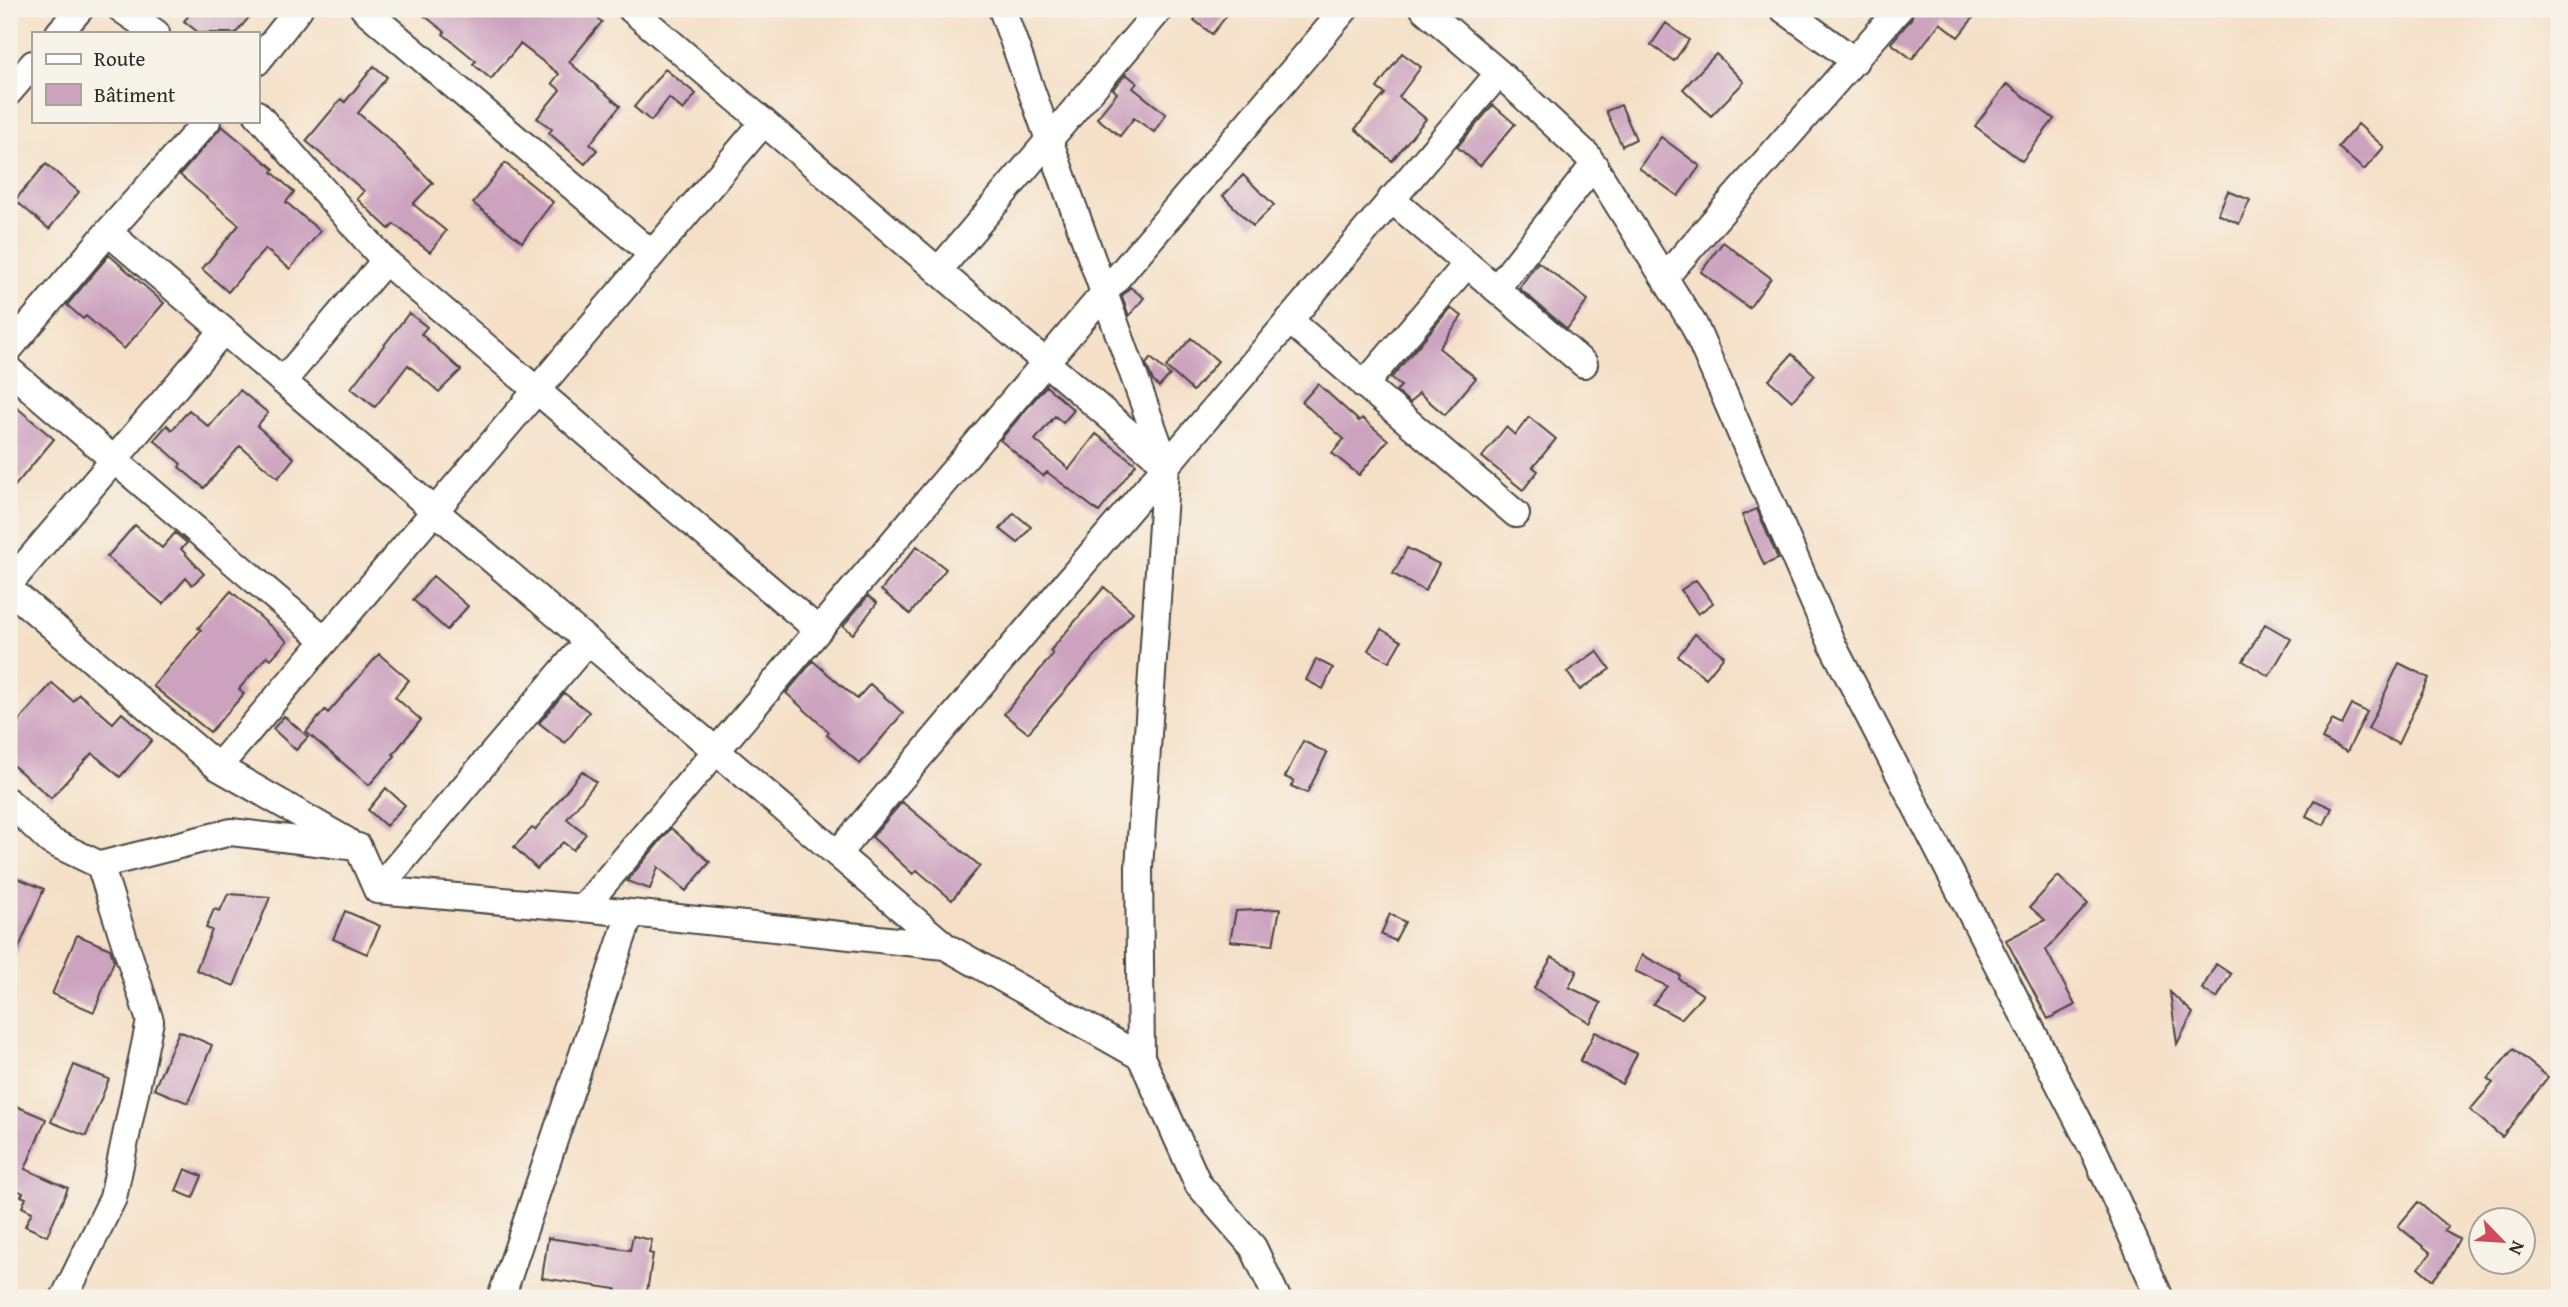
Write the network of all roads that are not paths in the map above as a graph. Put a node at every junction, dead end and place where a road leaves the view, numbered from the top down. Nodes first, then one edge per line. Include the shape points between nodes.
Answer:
1 (80, 9) edge
2 (121, 9) edge
3 (299, 9) edge
4 (364, 9) edge
5 (631, 9) edge
6 (1002, 9) edge
7 (1160, 9) edge
8 (1345, 9) edge
9 (1424, 9) edge
10 (1783, 9) edge
11 (1899, 9) edge
12 (60, 32) edge
13 (155, 32) edge
14 (259, 59) edge
15 (1855, 61) junction
16 (32, 65) edge
17 (1499, 73) junction
18 (9, 92) edge
19 (259, 116) edge
20 (206, 122) edge
21 (764, 122) junction
22 (1050, 139) junction
23 (1594, 165) junction
24 (1391, 200) junction
25 (108, 232) junction
26 (652, 254) junction
27 (385, 261) junction
28 (1467, 264) junction
29 (938, 271) junction
30 (1665, 277) junction
31 (1496, 289) junction
32 (1105, 292) junction
33 (1289, 320) junction
34 (223, 331) junction
35 (9, 349) edge
36 (1045, 362) junction
37 (1584, 364) dead end
38 (9, 370) edge
39 (283, 381) junction
40 (1364, 385) junction
41 (537, 391) junction
42 (114, 460) junction
43 (1166, 465) junction
44 (435, 511) junction
45 (1516, 514) dead end
46 (9, 587) edge
47 (818, 630) junction
48 (326, 640) junction
49 (588, 641) junction
50 (716, 751) junction
51 (218, 767) junction
52 (9, 802) edge
53 (358, 848) junction
54 (837, 854) junction
55 (100, 865) junction
56 (377, 890) junction
57 (583, 908) junction
58 (630, 914) junction
59 (945, 946) junction
60 (1141, 1057) junction
61 (64, 1298) edge
62 (501, 1298) edge
63 (1277, 1298) edge
64 (2160, 1298) edge

1 - 12 street
2 - 13 street
3 - 14 street
4 - 26 street
5 - 21 street
6 - 22 street
7 - 22 street
8 - 32 street
9 - 17 street
10 - 15 street
11 - 15 street
15 - 30 street
16 - 18 street
17 - 23 street
17 - 24 street
19 - 27 street
20 - 25 street
21 - 26 street
21 - 29 street
22 - 29 street
22 - 32 street
23 - 30 street
23 - 31 street
24 - 28 street
24 - 33 street
25 - 34 street
25 - 35 street
26 - 41 street
27 - 39 street
27 - 41 street
28 - 31 street
28 - 40 street
29 - 36 street
30 - 64 street via 1694,325 1833,646 2096,1155
31 - 37 street
32 - 36 street
32 - 43 street
33 - 40 street
33 - 43 street
34 - 39 street
34 - 42 street
36 - 43 street
36 - 47 street
38 - 42 street
39 - 44 street
40 - 45 street
41 - 44 street
41 - 47 street
42 - 46 street
42 - 48 street
43 - 54 street
43 - 60 street via 1139,868
44 - 48 street
44 - 49 street
46 - 51 street
47 - 50 street
48 - 51 street
49 - 50 street
49 - 56 street
50 - 54 street
50 - 57 street
51 - 53 street
52 - 55 street via 50,841
53 - 55 street via 231,832
53 - 56 street
54 - 59 street
55 - 61 street via 150,1021 113,1198
56 - 57 street
57 - 58 street
58 - 59 street
58 - 62 street
59 - 60 street
60 - 63 street via 1198,1184 1253,1247

